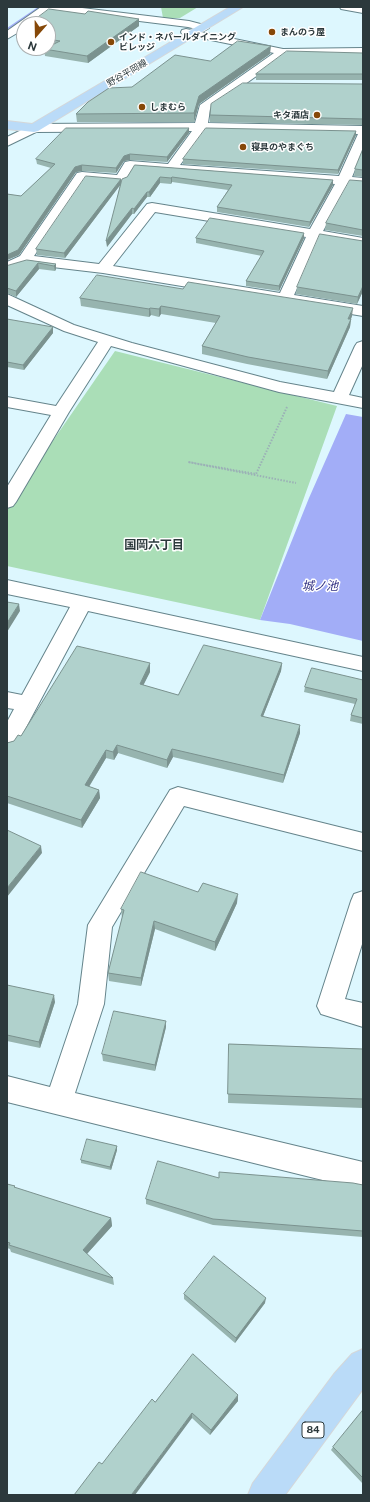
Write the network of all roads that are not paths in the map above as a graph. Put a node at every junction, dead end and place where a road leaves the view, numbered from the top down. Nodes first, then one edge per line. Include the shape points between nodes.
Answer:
1 (218, 7) edge
2 (238, 7) edge
3 (344, 7) edge
4 (363, 10) edge
5 (35, 16) edge
6 (196, 29) junction
7 (16, 30) edge
8 (7, 36) edge
9 (363, 51) edge
10 (283, 52) junction
11 (99, 76) dead end
12 (239, 84) junction
13 (254, 84) edge
14 (32, 114) dead end
15 (9, 127) edge
16 (201, 127) junction
17 (34, 128) junction
18 (363, 130) edge
19 (363, 135) edge
20 (7, 142) edge
21 (172, 167) junction
22 (344, 180) junction
23 (363, 182) edge
24 (314, 235) junction
25 (363, 242) edge
26 (25, 259) junction
27 (7, 267) edge
28 (103, 269) junction
29 (286, 297) junction
30 (7, 299) edge
31 (363, 311) edge
32 (107, 340) junction
33 (363, 346) edge
34 (339, 399) junction
35 (7, 402) edge
36 (363, 403) edge
37 (61, 412) junction
38 (7, 502) edge
39 (7, 587) edge
40 (82, 603) junction
41 (363, 664) edge
42 (17, 702) edge
43 (7, 742) edge
44 (363, 842) edge
45 (363, 901) edge
46 (363, 1015) edge
47 (7, 1089) edge
48 (59, 1101) junction
49 (363, 1176) edge
50 (363, 1365) edge
51 (265, 1495) edge

1 - 6 main road, 野谷平岡線
2 - 6 main road, 野谷平岡線
3 - 4 street
5 - 6 street via 48,7
6 - 10 street
6 - 11 main road, 野谷平岡線 via 179,30
6 - 17 main road, 野谷平岡線
7 - 8 street
9 - 10 street
10 - 12 street
12 - 13 street
12 - 16 street via 204,108
14 - 15 main road
15 - 17 main road
16 - 17 street
16 - 18 street
16 - 21 street
17 - 20 street
19 - 22 street
21 - 22 street
21 - 26 street via 130,164 121,180 82,176
22 - 23 street
22 - 24 street
24 - 25 street
24 - 28 street via 152,207
24 - 29 street
26 - 27 street
26 - 28 street
28 - 29 street
29 - 31 street
30 - 32 street via 69,328
32 - 34 street via 279,387
32 - 37 street
33 - 34 street
34 - 36 street
35 - 37 street
37 - 38 street
39 - 40 street
40 - 41 street
40 - 42 street
42 - 43 street
44 - 48 street via 178,796 100,925 91,1004
45 - 46 street via 330,1006
47 - 48 street
48 - 49 street
50 - 51 main road, 84 via 345,1385

